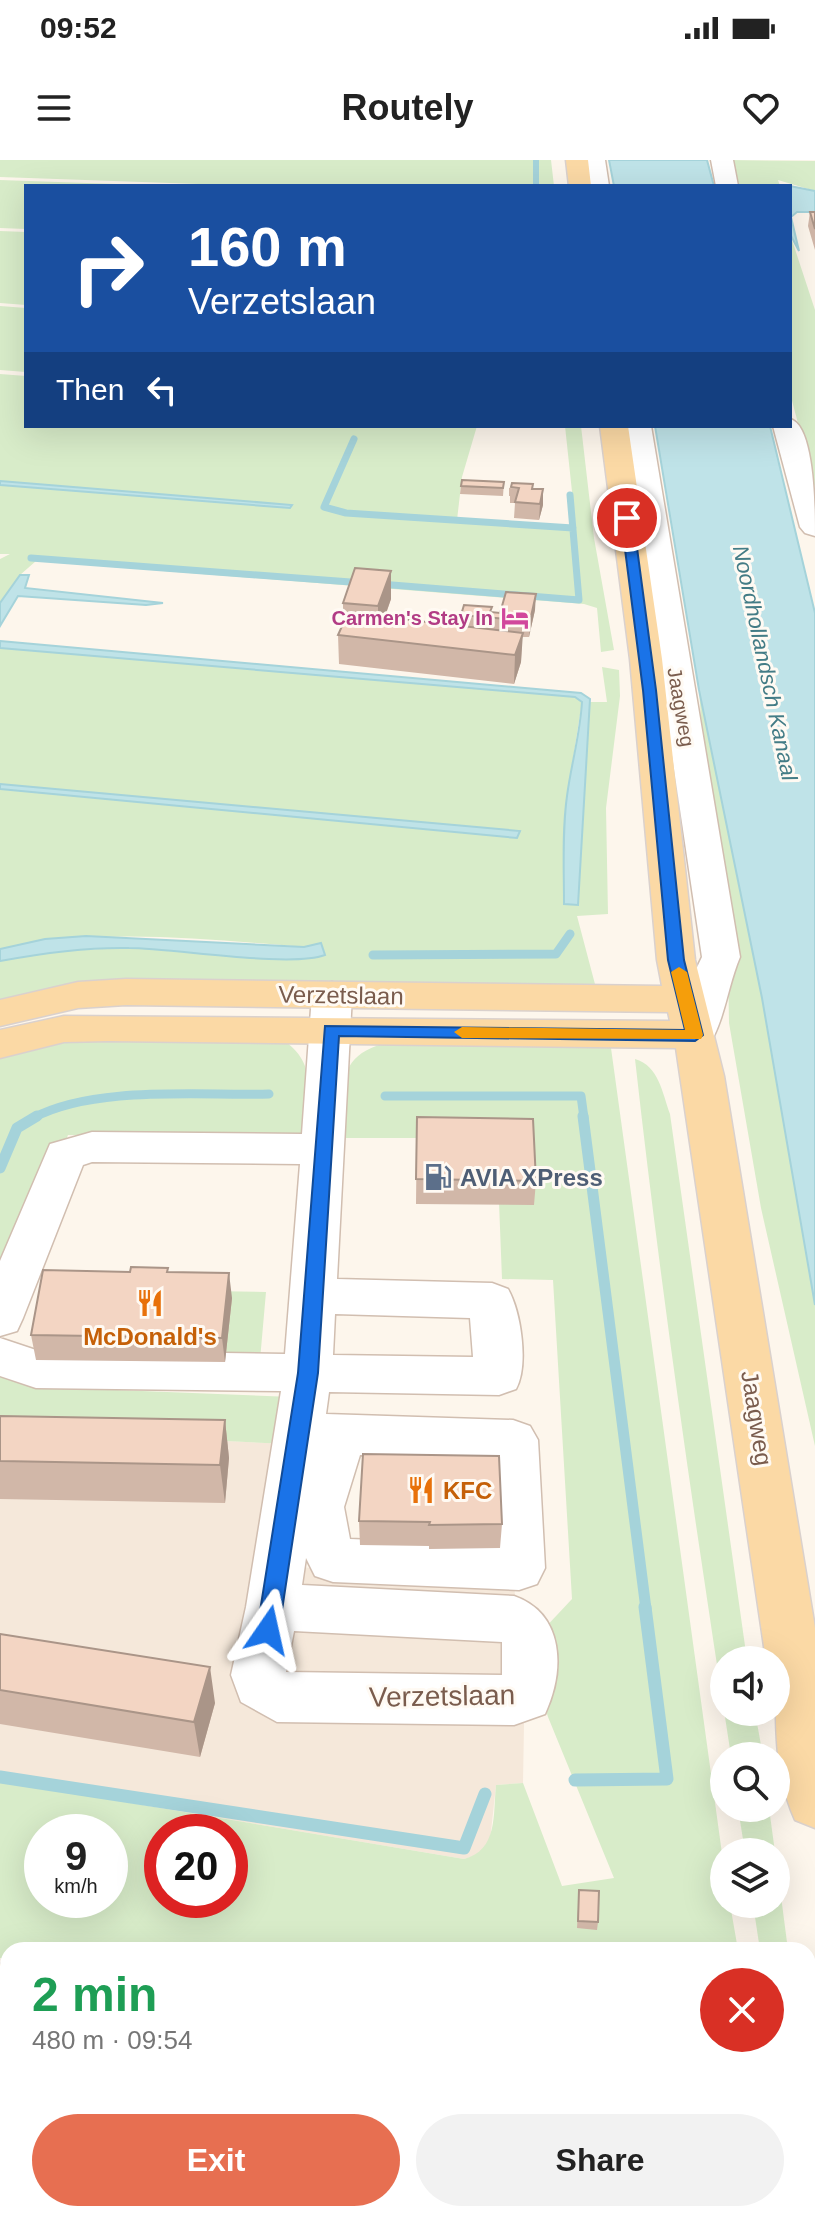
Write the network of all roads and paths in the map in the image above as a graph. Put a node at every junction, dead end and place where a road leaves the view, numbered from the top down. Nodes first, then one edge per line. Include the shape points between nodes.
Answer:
1 (577, 160) edge
2 (594, 160) edge
3 (722, 160) edge
4 (580, 184) edge
5 (598, 184) edge
6 (727, 184) edge
7 (614, 428) edge
8 (637, 428) edge
9 (788, 428) edge
10 (815, 527) edge
11 (696, 1007) junction
12 (332, 1013) junction
13 (0, 1014) edge
14 (0, 1044) edge
15 (324, 1149) junction
16 (314, 1296) junction
17 (0, 1318) edge
18 (0, 1357) edge
19 (308, 1373) junction
20 (273, 1607) dead end
21 (815, 1801) edge

1 - 4 main road
2 - 5 street
3 - 6 street
7 - 11 main road, Jaagweg via 646,659 676,960
8 - 11 street, Jaagweg via 721,957
9 - 10 street
11 - 12 main road, Verzetslaan
11 - 21 main road, Jaagweg
12 - 13 main road, Verzetslaan via 126,992 78,995
12 - 14 main road, Verzetslaan via 64,1029
12 - 15 street, Verzetslaan
15 - 16 street, Verzetslaan
15 - 17 street via 92,1147 65,1155
16 - 19 street, Verzetslaan
16 - 19 street via 492,1301 499,1376
18 - 19 street via 36,1369
19 - 20 street, Verzetslaan via 318,1434

